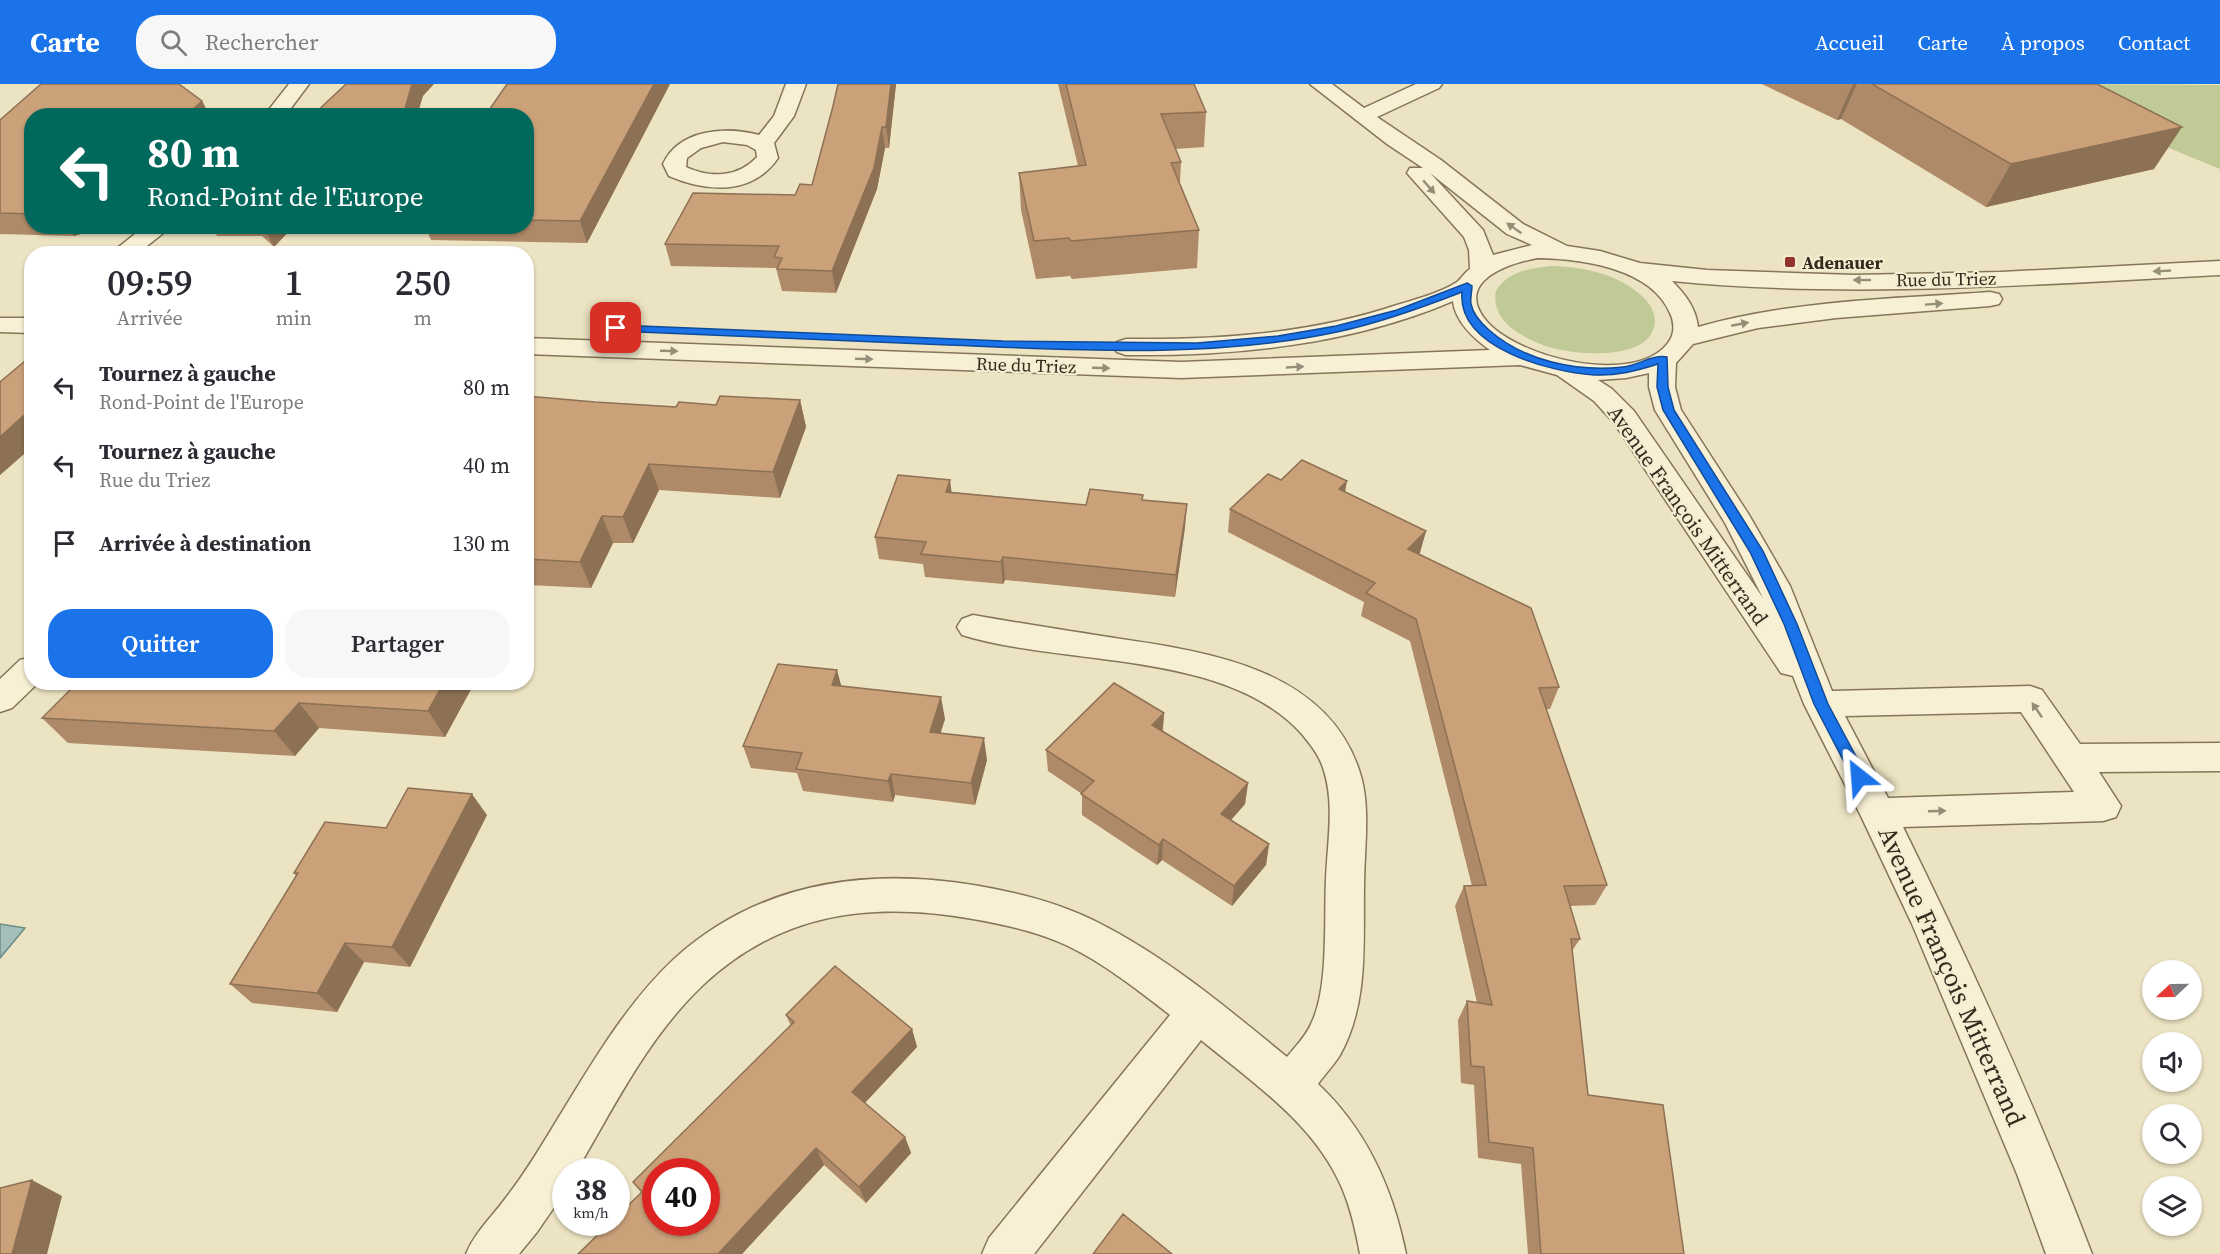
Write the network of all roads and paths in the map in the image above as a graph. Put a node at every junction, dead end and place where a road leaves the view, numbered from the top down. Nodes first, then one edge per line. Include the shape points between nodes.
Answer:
1 (299, 84) edge
2 (796, 84) edge
3 (1320, 84) edge
4 (1432, 84) edge
5 (280, 108) edge
6 (1364, 116) junction
7 (1394, 140) junction
8 (762, 143) dead end
9 (150, 234) edge
10 (132, 246) edge
11 (1567, 252) junction
12 (2220, 268) edge
13 (1635, 270) junction
14 (1474, 277) junction
15 (2220, 286) edge
16 (24, 309) edge
17 (0, 310) edge
18 (0, 324) edge
19 (534, 325) edge
20 (24, 326) edge
21 (534, 346) edge
22 (1673, 349) junction
23 (1525, 357) junction
24 (1563, 368) junction
25 (972, 627) dead end
26 (24, 676) edge
27 (0, 699) edge
28 (1821, 704) junction
29 (2220, 757) edge
30 (2070, 758) junction
31 (1878, 813) junction
32 (1198, 1011) junction
33 (1291, 1086) junction
34 (489, 1254) edge
35 (1005, 1254) edge
36 (1383, 1254) edge
37 (2069, 1254) edge

1 - 5 street
2 - 8 street via 792,105
3 - 6 street
4 - 6 street
6 - 7 street
11 -> 7 street via 1515,230 1433,165
7 -> 14 street via 1427,185 1475,236 1481,250
9 - 10 street
11 - 13 street via 1602,258
11 - 14 street, Rue du Triez via 1512,255
12 -> 13 street, Rue du Triez via 1896,280 1747,279
13 - 22 street, Avenue François Mitterrand via 1678,302 1686,321
14 - 19 street, Rue du Triez via 1418,307 1336,329 1197,346 1003,344
14 - 23 street via 1466,304 1476,323 1496,342
22 -> 15 street, Rue du Triez via 1718,329 1812,314
16 - 17 street
18 - 20 street
21 -> 23 street, Rue du Triez via 1192,370
22 - 24 street, Rue du Triez via 1626,370
22 - 28 street, Avenue François Mitterrand via 1662,387 1668,410 1756,551
23 - 24 street
24 - 28 street, Avenue François Mitterrand via 1603,395 1623,417
25 - 33 street via 1185,660 1234,673 1296,706 1328,742 1346,779 1342,980 1336,1015 1325,1041
26 - 27 street
30 -> 28 street via 2030,699
28 - 31 street, Avenue François Mitterrand
29 - 30 street
31 -> 30 street via 2103,806
31 - 37 street, Avenue François Mitterrand via 1931,923 2039,1173
32 - 33 street
32 - 34 street via 1084,934 1009,909 879,893 840,897 782,912 730,940 697,964 642,1022 536,1196
32 - 35 street
33 - 36 street via 1344,1146 1377,1221

